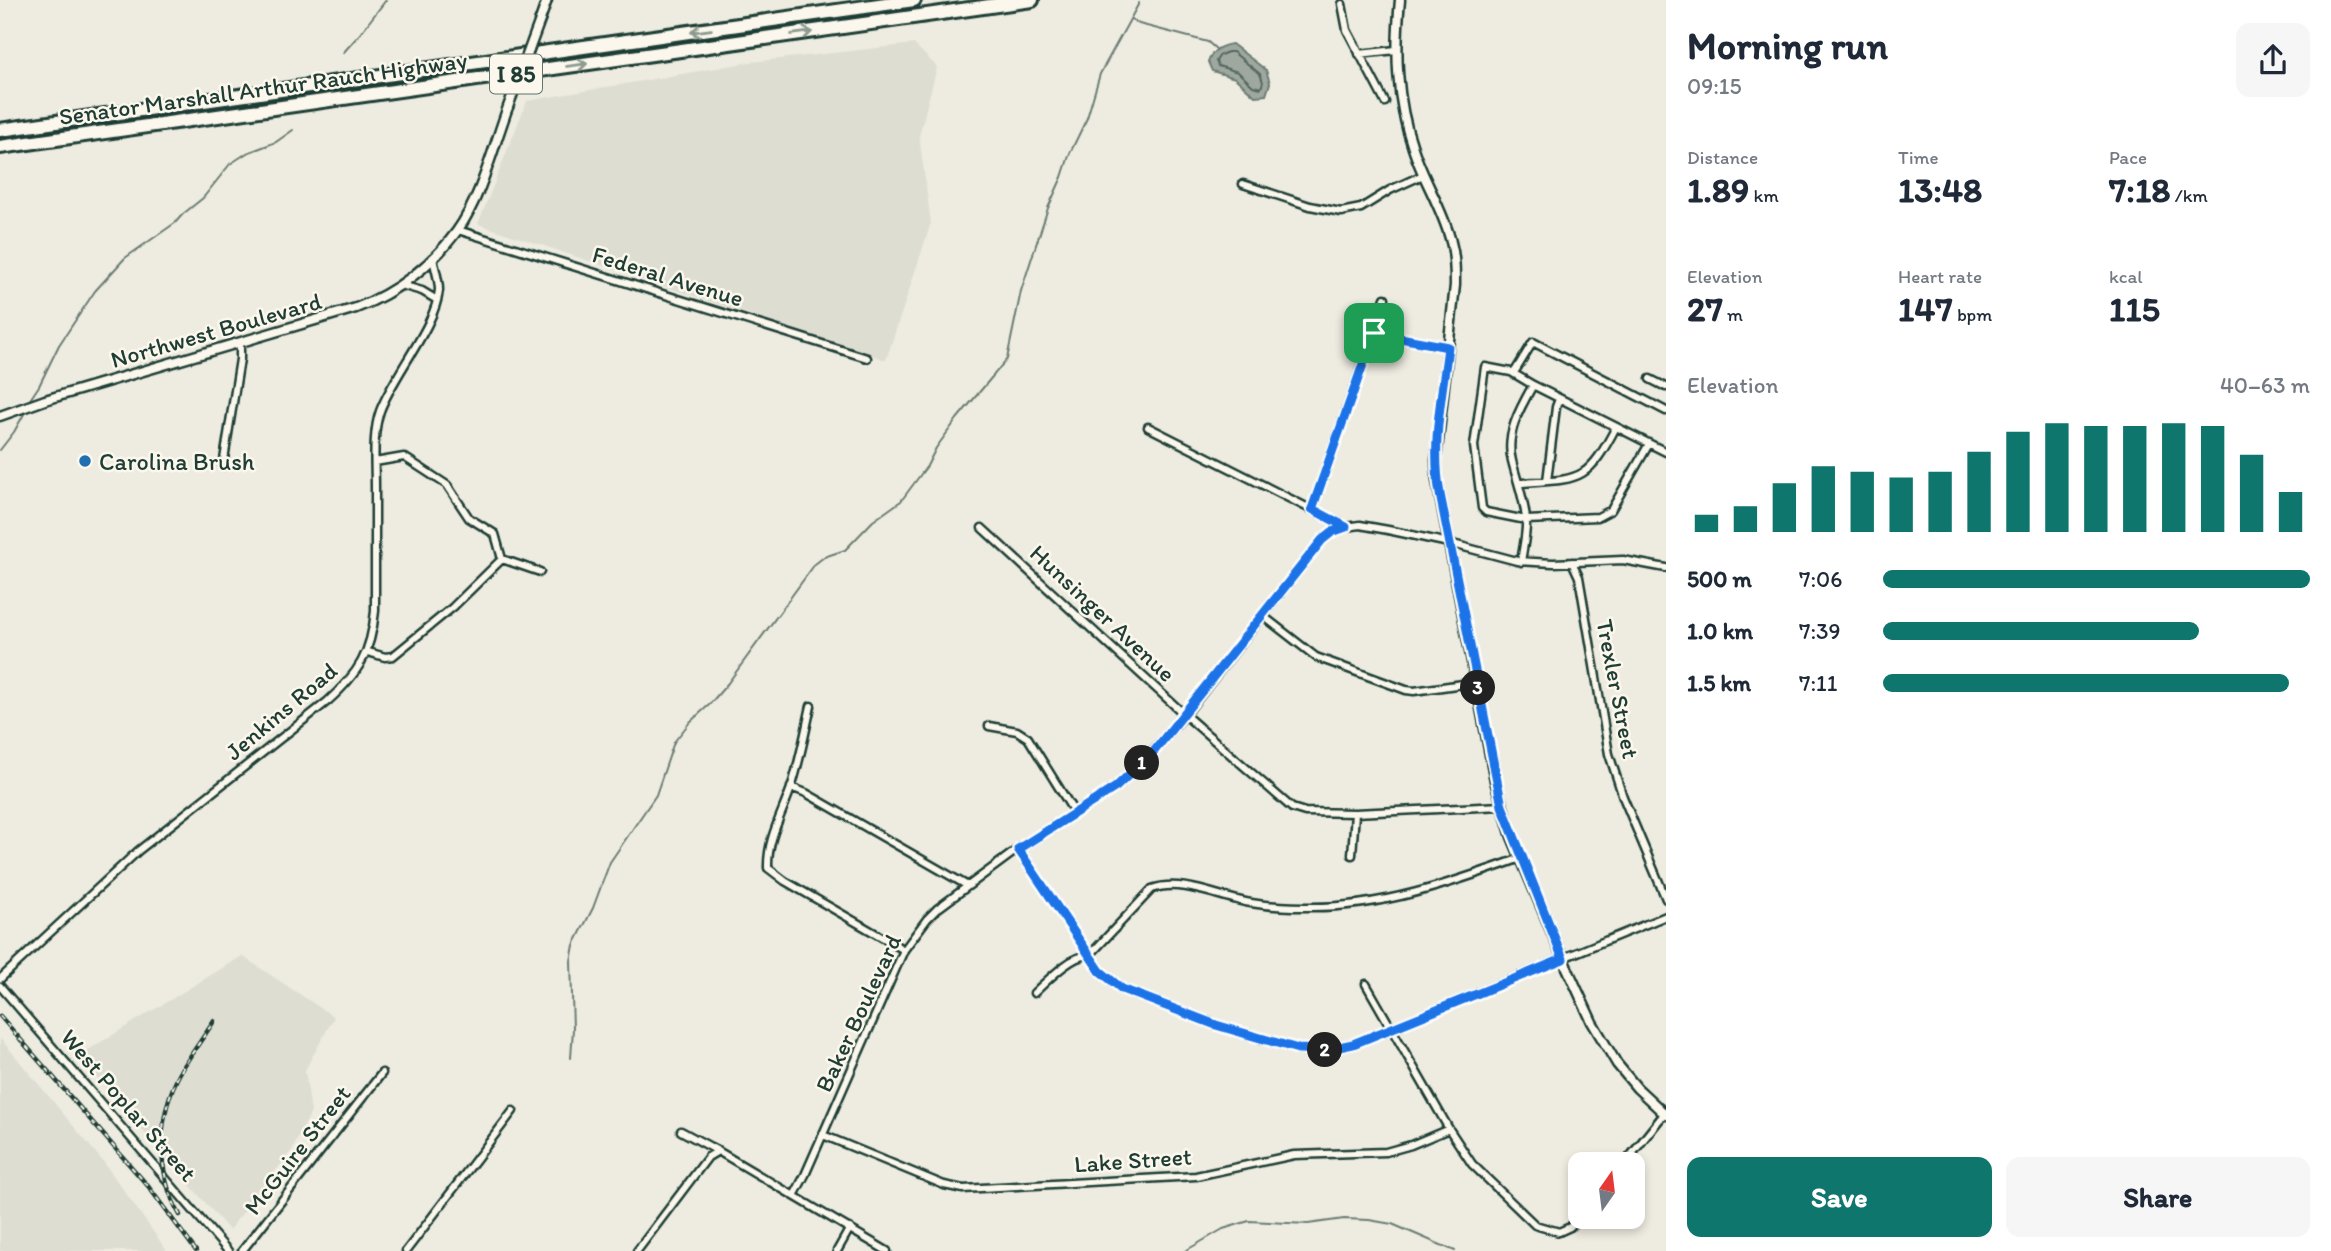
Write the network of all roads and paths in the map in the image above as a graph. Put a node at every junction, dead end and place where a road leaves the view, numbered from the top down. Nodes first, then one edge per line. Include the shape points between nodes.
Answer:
1 (547, 0) edge
2 (914, 0) edge
3 (1032, 0) edge
4 (1400, 0) edge
5 (1342, 4) dead end
6 (1396, 50) junction
7 (1359, 54) junction
8 (1385, 102) dead end
9 (0, 130) edge
10 (0, 147) edge
11 (1423, 175) junction
12 (1243, 184) dead end
13 (458, 230) junction
14 (433, 258) junction
15 (401, 285) junction
16 (1385, 298) dead end
17 (437, 300) junction
18 (1374, 333) junction
19 (240, 343) junction
20 (1448, 347) junction
21 (867, 358) dead end
22 (1514, 373) junction
23 (1650, 379) dead end
24 (1533, 385) junction
25 (1666, 387) edge
26 (1559, 399) junction
27 (1666, 411) edge
28 (0, 416) edge
29 (1148, 427) dead end
30 (1616, 427) junction
31 (1649, 444) junction
32 (1666, 452) edge
33 (375, 462) junction
34 (223, 466) dead end
35 (1547, 481) junction
36 (1520, 483) junction
37 (1312, 509) junction
38 (1526, 520) junction
39 (1346, 527) junction
40 (982, 528) dead end
41 (1450, 543) junction
42 (502, 559) junction
43 (1521, 562) junction
44 (1572, 562) junction
45 (1666, 568) edge
46 (540, 572) dead end
47 (1262, 615) junction
48 (368, 652) junction
49 (1477, 682) junction
50 (811, 706) dead end
51 (1185, 715) junction
52 (989, 726) dead end
53 (791, 787) junction
54 (1502, 806) junction
55 (1074, 812) junction
56 (1355, 813) junction
57 (1018, 849) junction
58 (1352, 855) dead end
59 (1521, 858) junction
60 (968, 886) junction
61 (1666, 898) edge
62 (1666, 916) edge
63 (904, 950) junction
64 (1089, 956) junction
65 (1563, 959) junction
66 (0, 979) edge
67 (1366, 984) dead end
68 (0, 985) edge
69 (1034, 993) dead end
70 (1391, 1027) junction
71 (382, 1073) dead end
72 (513, 1111) dead end
73 (1665, 1115) edge
74 (1449, 1129) junction
75 (681, 1131) dead end
76 (823, 1135) junction
77 (718, 1151) junction
78 (1634, 1152) edge
79 (795, 1194) junction
80 (850, 1228) junction
81 (1568, 1228) edge
82 (228, 1251) edge
83 (242, 1251) edge
84 (405, 1251) edge
85 (637, 1251) edge
86 (837, 1251) edge
87 (887, 1251) edge

1 - 13 street, bridge via 475,196
2 -> 9 highway, Senator Marshall Arthur Rauch Highway / I 85
10 -> 3 highway, Senator Marshall Arthur Rauch Highway / I 85
4 - 6 street
5 - 7 street via 1347,30
6 - 7 street
6 - 11 street via 1407,130
7 - 8 street
11 - 12 street via 1361,208 1341,212
11 - 20 street via 1447,228 1455,263
13 - 14 street
13 - 21 street, Federal Avenue
14 - 15 street, Northwest Boulevard
14 - 17 street
15 - 17 street
15 - 19 street, Northwest Boulevard via 356,308
16 - 18 street
17 - 33 street, Jenkins Road via 380,412
18 - 20 street
18 - 37 street
19 - 28 street, Northwest Boulevard
19 - 34 street
20 - 41 street via 1436,460
22 - 24 street
22 - 27 street via 1533,342
22 - 38 street via 1485,367 1474,446 1482,508
23 - 25 street
24 - 26 street
24 - 36 street via 1515,416 1512,433 1511,458
26 - 30 street
26 - 35 street
29 - 37 street
30 - 31 street
30 - 35 street via 1595,464 1570,480
31 - 32 street
31 - 38 street via 1611,510 1598,517
33 - 42 street via 404,457 447,485 469,518 495,534
33 - 48 street, Jenkins Road via 375,611
35 - 36 street
36 - 38 street
37 - 39 street
38 - 43 street
39 - 41 street via 1360,525
39 - 47 street, Baker Boulevard via 1322,540
40 - 51 street, Hunsinger Avenue
41 - 43 street
41 - 49 street
42 - 46 street
42 - 48 street via 393,656
43 - 44 street
44 - 45 street via 1623,560
44 - 61 street, Trexler Street via 1579,577 1609,754
47 - 49 street via 1316,657 1406,690
47 - 51 street, Baker Boulevard
48 - 66 street, Jenkins Road via 328,701 138,852
49 - 54 street
50 - 53 street
51 - 55 street, Baker Boulevard via 1116,787
51 - 56 street, Hunsinger Avenue via 1292,808 1305,813
52 - 55 street via 1028,738
53 - 60 street
53 - 63 street via 773,835 768,868
54 - 56 street, Hunsinger Avenue
54 - 59 street
55 - 57 street, Baker Boulevard
56 - 58 street
57 - 60 street, Baker Boulevard
57 - 64 street
59 - 64 street via 1455,883 1342,906 1249,903 1162,885 1152,889
59 - 65 street
60 - 63 street, Baker Boulevard via 927,919
62 - 65 street
63 - 76 street, Baker Boulevard
64 - 69 street via 1074,959
64 - 70 street via 1103,975 1128,992 1298,1049 1341,1047
65 - 70 street
65 - 73 street via 1611,1055
67 - 70 street
68 - 82 street, West Poplar Street
70 - 74 street
71 - 83 street, McGuire Street
72 - 84 street
73 - 78 street
74 - 76 street, Lake Street via 1386,1152 1294,1155 1196,1176 963,1189
74 - 81 street via 1472,1164 1535,1225 1559,1231
75 - 77 street
76 - 79 street, Baker Boulevard
77 - 79 street
77 - 85 street via 708,1157
79 - 80 street
80 - 86 street
80 - 87 street

